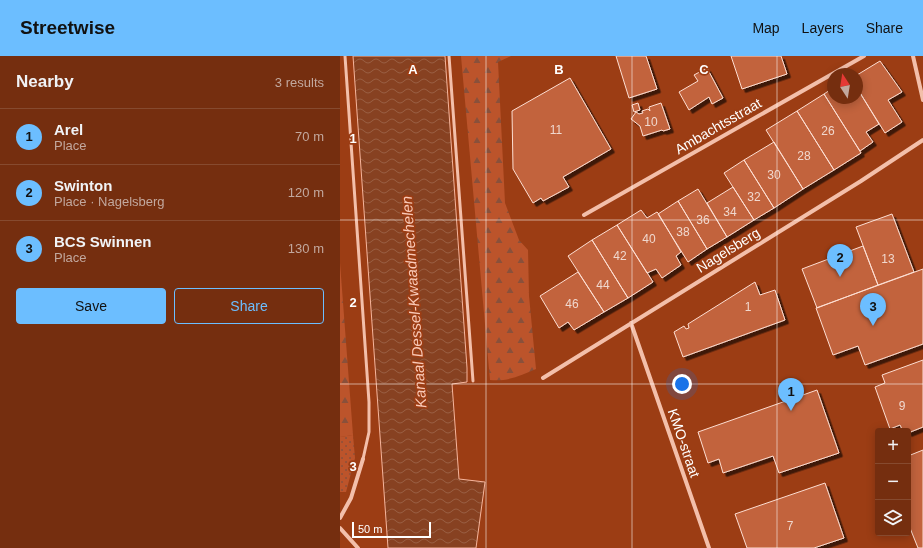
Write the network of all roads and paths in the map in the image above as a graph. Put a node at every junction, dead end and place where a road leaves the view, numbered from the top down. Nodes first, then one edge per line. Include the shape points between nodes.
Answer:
1 (345, 56) edge
2 (449, 56) edge
3 (864, 56) edge
4 (913, 56) edge
5 (923, 100) edge
6 (923, 140) edge
7 (584, 215) dead end
8 (631, 323) junction
9 (543, 378) dead end
10 (472, 380) dead end
11 (362, 459) joint
12 (340, 518) edge
13 (340, 528) edge
14 (358, 548) edge
15 (709, 548) edge

1 - 11 lane via 369,402 369,432
2 - 10 lane
3 - 7 street, Ambachtsstraat
4 - 5 street
6 - 8 street, Nagelsberg
8 - 9 street, Nagelsberg
8 - 15 street, KMO-straat
11 - 12 street via 350,498
13 - 14 street

